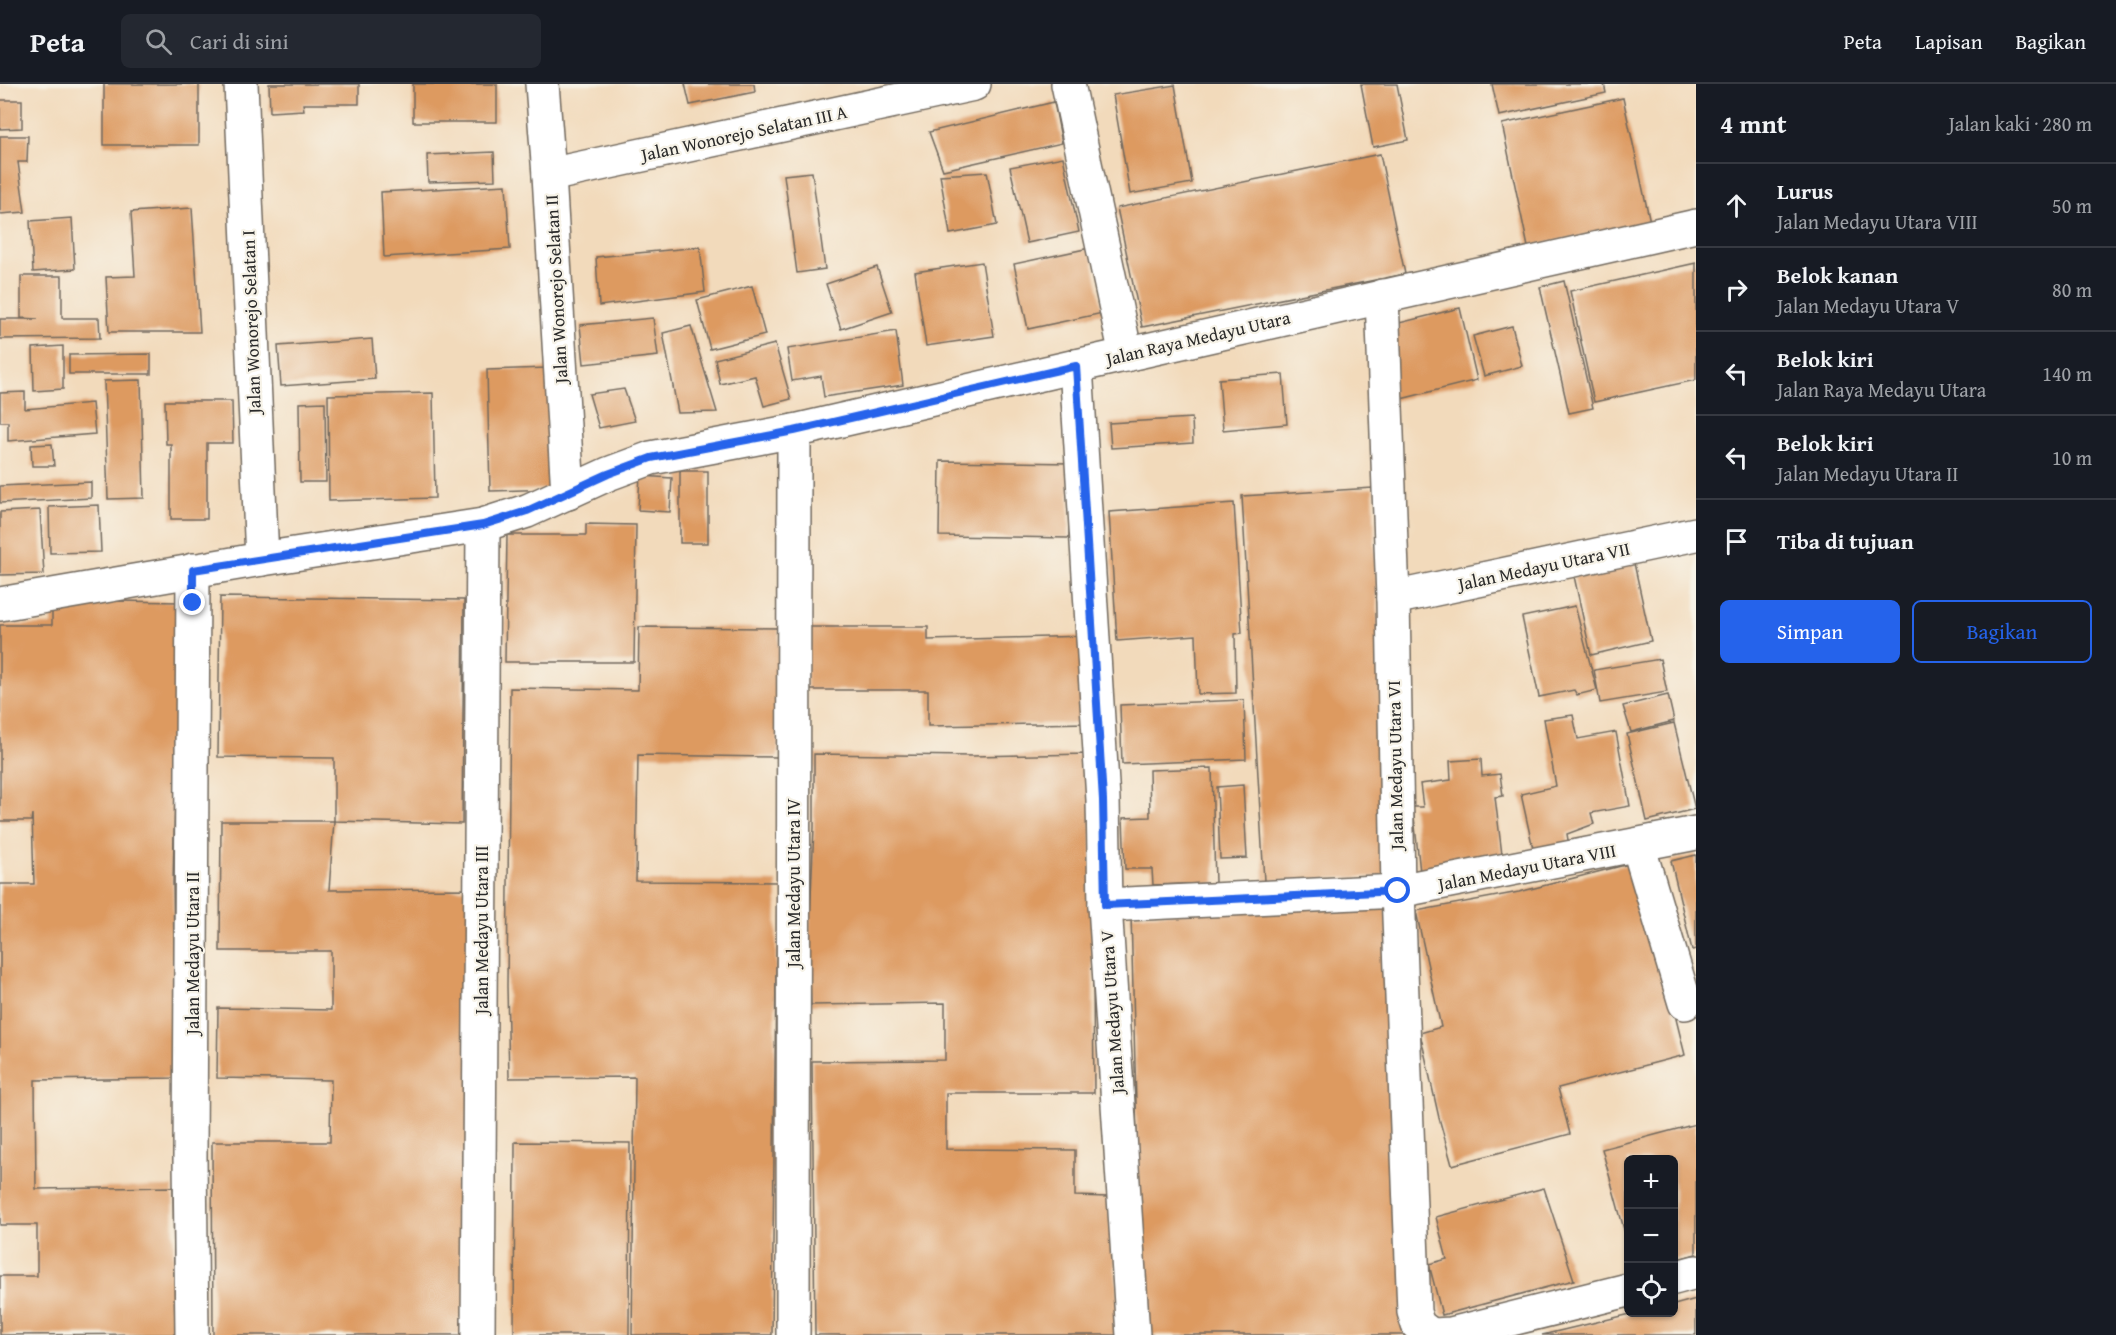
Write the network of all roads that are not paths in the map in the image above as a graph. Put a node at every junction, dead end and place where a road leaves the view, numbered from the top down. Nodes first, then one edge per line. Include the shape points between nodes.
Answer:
1 (241, 84) edge
2 (542, 84) edge
3 (974, 84) edge
4 (1068, 84) edge
5 (549, 174) junction
6 (1696, 226) edge
7 (1382, 297) junction
8 (1126, 355) junction
9 (1076, 366) junction
10 (794, 431) junction
11 (568, 493) junction
12 (483, 525) junction
13 (1696, 534) edge
14 (262, 559) junction
15 (193, 570) junction
16 (1393, 597) junction
17 (0, 604) edge
18 (1696, 833) edge
19 (1638, 845) junction
20 (1398, 891) junction
21 (1105, 905) junction
22 (1686, 982) edge
23 (1696, 1272) edge
24 (1678, 1277) edge
25 (1624, 1291) edge
26 (192, 1335) edge
27 (478, 1335) edge
28 (793, 1335) edge
29 (1133, 1335) edge
30 (1432, 1335) edge

1 - 14 street, Jalan Wonorejo Selatan I
2 - 5 street, Jalan Wonorejo Selatan II
3 - 5 street, Jalan Wonorejo Selatan III A
4 - 8 street
5 - 11 street, Jalan Wonorejo Selatan II
6 - 7 street, Jalan Raya Medayu Utara
7 - 8 street, Jalan Raya Medayu Utara
7 - 16 street, Jalan Medayu Utara VI
8 - 9 street, Jalan Raya Medayu Utara
9 - 10 street, Jalan Raya Medayu Utara
9 - 21 street, Jalan Medayu Utara V via 1103,800
10 - 11 street, Jalan Raya Medayu Utara via 651,458
10 - 28 street, Jalan Medayu Utara IV
11 - 12 street, Jalan Raya Medayu Utara
12 - 14 street, Jalan Raya Medayu Utara
12 - 27 street, Jalan Medayu Utara III
13 - 16 street, Jalan Medayu Utara VII
14 - 15 street, Jalan Raya Medayu Utara
15 - 17 street, Jalan Raya Medayu Utara
15 - 26 street, Jalan Medayu Utara II
16 - 20 street, Jalan Medayu Utara VI
18 - 19 street, Jalan Medayu Utara VIII
19 - 20 street, Jalan Medayu Utara VIII
19 - 22 street
20 - 21 street, Jalan Medayu Utara VIII
20 - 30 street, Jalan Medayu Utara VI via 1414,1312 1418,1325
21 - 29 street, Jalan Medayu Utara V
23 - 24 street
25 - 30 street via 1451,1334

